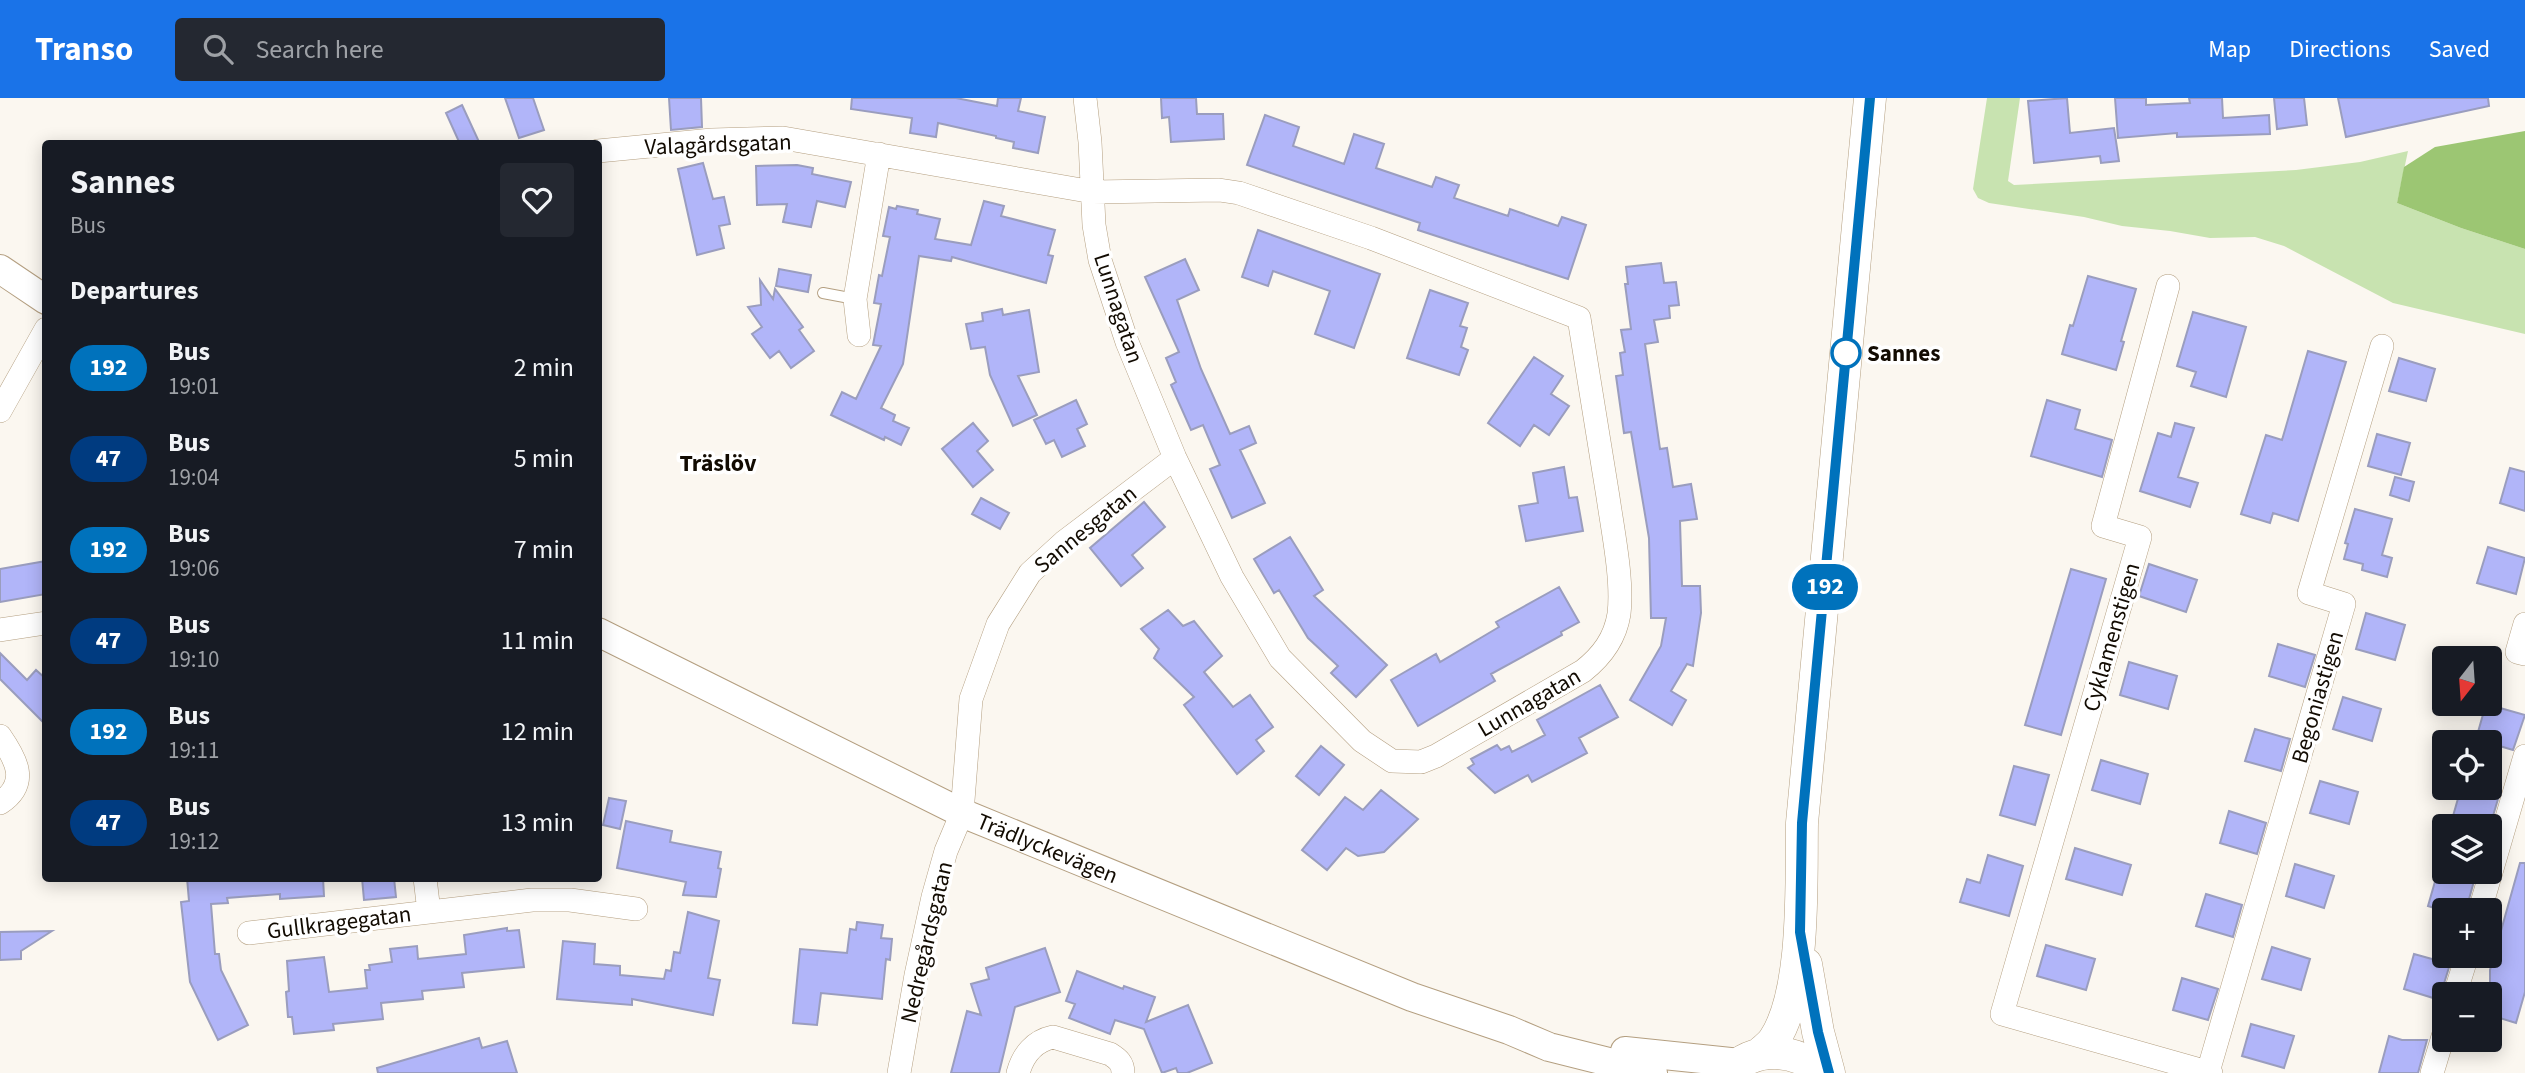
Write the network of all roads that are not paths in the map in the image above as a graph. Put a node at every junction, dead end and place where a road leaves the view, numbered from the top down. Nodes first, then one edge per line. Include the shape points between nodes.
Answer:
1 (1085, 98) edge
2 (1870, 98) edge
3 (602, 151) edge
4 (878, 154) junction
5 (1093, 192) junction
6 (0, 269) edge
7 (2168, 286) dead end
8 (823, 293) dead end
9 (42, 297) edge
10 (855, 299) junction
11 (859, 335) dead end
12 (42, 336) edge
13 (2382, 346) dead end
14 (0, 411) edge
15 (1175, 458) junction
16 (42, 624) edge
17 (2525, 624) edge
18 (0, 630) edge
19 (602, 634) edge
20 (2525, 654) edge
21 (0, 736) edge
22 (2525, 756) edge
23 (0, 803) edge
24 (962, 813) junction
25 (425, 882) edge
26 (2484, 898) edge
27 (636, 909) dead end
28 (429, 912) junction
29 (1800, 932) junction
30 (249, 933) dead end
31 (1509, 1030) junction
32 (2438, 1052) edge
33 (1742, 1063) edge
34 (899, 1073) edge
35 (1018, 1073) edge
36 (1123, 1073) edge
37 (1653, 1073) edge
38 (1823, 1073) edge
39 (1829, 1073) edge
40 (2210, 1073) edge
41 (2432, 1073) edge

1 - 5 street, Lunnagatan
2 - 29 main road via 1802,823
3 - 4 street, Valagårdsgatan via 783,138
4 - 5 street, Valagårdsgatan
4 - 10 street
5 - 15 street, Lunnagatan via 1100,260 1127,342
5 - 15 street, Lunnagatan via 1239,193 1579,318 1615,540 1619,615 1610,643 1583,671 1436,756 1421,762 1392,761 1362,741 1280,658 1232,577
6 - 9 street
7 - 40 street, Cyklamenstigen via 2103,526 2140,537 2002,1014
8 - 10 lane
10 - 11 street
12 - 14 street
13 - 40 street, Begoniastigen via 2309,593 2344,604
15 - 24 street, Sannesgatan via 1030,573 998,624 971,699
16 - 18 street
17 - 20 street via 2517,652
19 - 24 street, Trädlyckevägen
21 - 23 street via 18,768 13,790
22 - 26 street
24 - 31 street, Trädlyckevägen via 1388,988
24 - 34 street, Nedregårdsgatan via 933,897
25 - 28 street, Gullkragegatan
27 - 28 street, Gullkragegatan via 532,900
28 - 30 street, Gullkragegatan
29 - 33 main road via 1787,1012 1772,1043
29 - 39 main road
31 - 33 street, Trädlyckevägen via 1600,1048
31 - 37 street, Trädlyckevägen via 1549,1047
32 - 41 street
33 - 38 main road, Trädlyckevägen via 1788,1053
35 - 36 street via 1034,1045 1053,1037 1110,1054 1123,1066

